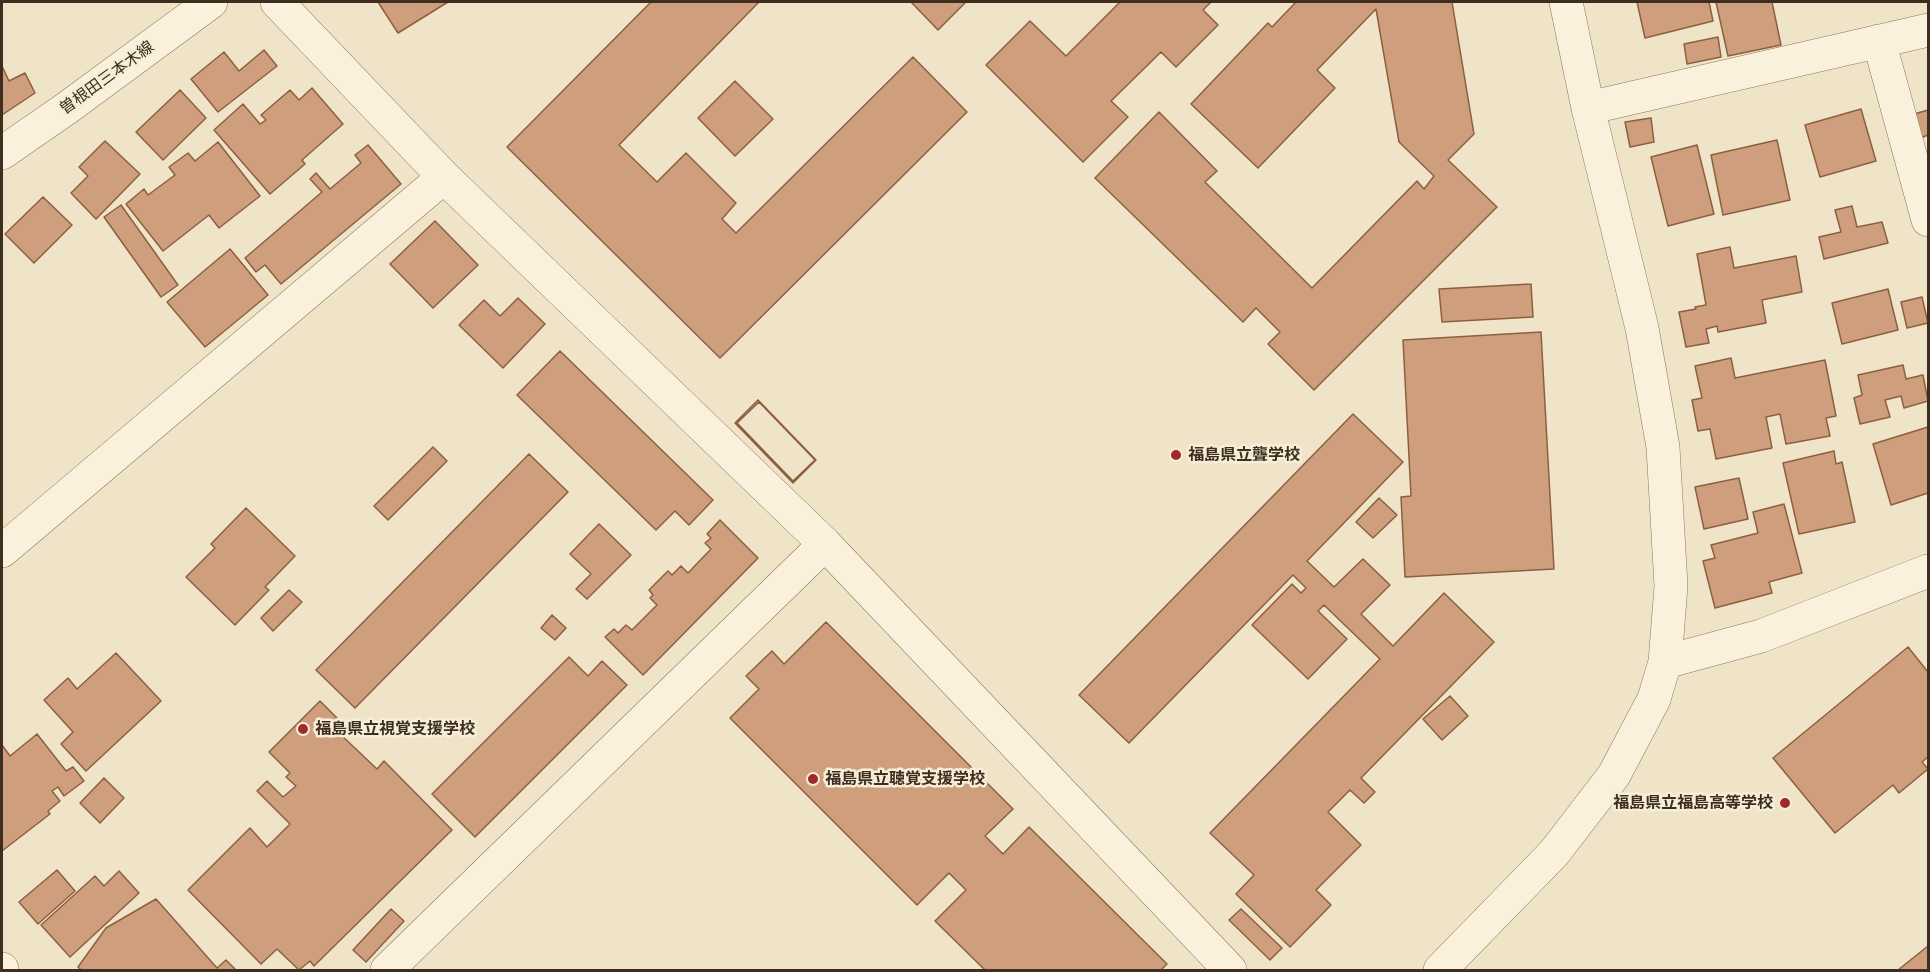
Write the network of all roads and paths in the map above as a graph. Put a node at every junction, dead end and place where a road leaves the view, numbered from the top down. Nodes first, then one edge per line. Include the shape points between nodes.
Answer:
1 (211, 2) edge
2 (277, 2) edge
3 (1566, 2) edge
4 (1929, 30) edge
5 (1879, 41) junction
6 (1588, 108) junction
7 (2, 153) edge
8 (444, 177) junction
9 (1929, 220) edge
10 (825, 544) junction
11 (2, 551) edge
12 (1929, 571) edge
13 (1665, 662) junction
14 (387, 970) edge
15 (1230, 970) edge
16 (1440, 970) edge

1 - 7 street, 曽根田三本木線
2 - 8 street
3 - 6 street
4 - 5 street
5 - 6 street
5 - 9 street
6 - 13 street via 1642,328 1663,447 1671,586
8 - 10 street
8 - 11 street
10 - 14 street
10 - 15 street
12 - 13 street via 1761,636
13 - 16 street via 1654,699 1614,775 1554,853

